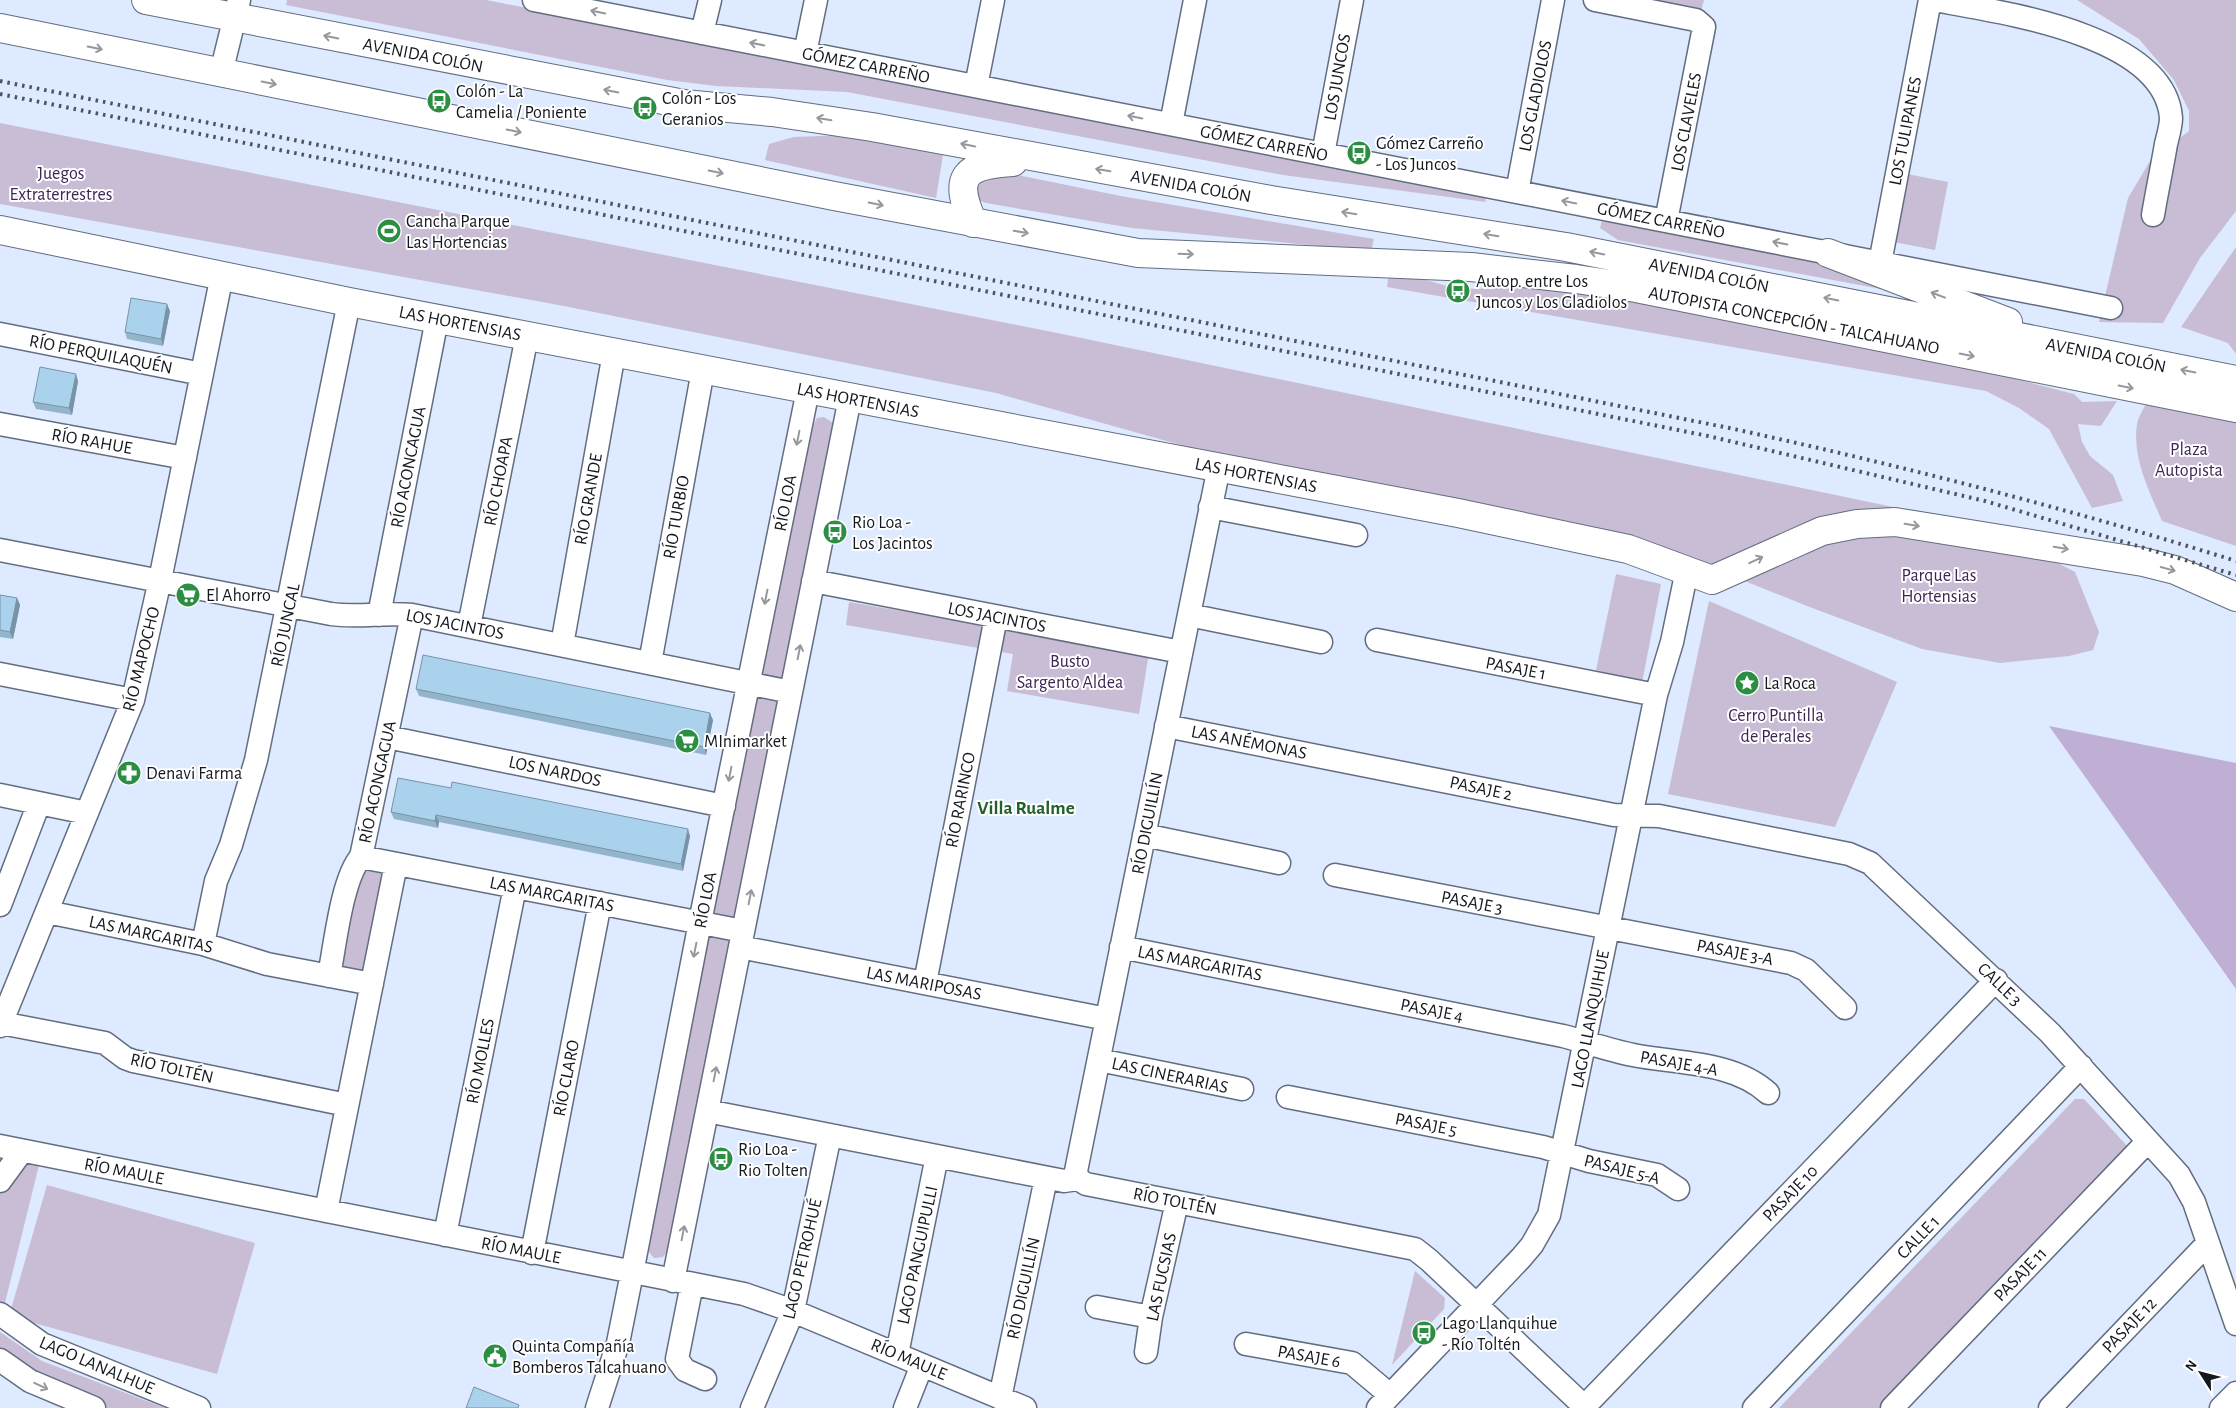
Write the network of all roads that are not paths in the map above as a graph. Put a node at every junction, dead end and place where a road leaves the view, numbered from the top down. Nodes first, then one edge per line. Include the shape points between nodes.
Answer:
1 (146, 0) edge
2 (534, 0) edge
3 (710, 0) edge
4 (816, 0) edge
5 (994, 0) edge
6 (1195, 0) edge
7 (1352, 0) edge
8 (1553, 0) edge
9 (1595, 0) edge
10 (1930, 0) edge
11 (1934, 0) edge
12 (236, 9) edge
13 (0, 28) edge
14 (702, 33) junction
15 (805, 53) junction
16 (221, 73) junction
17 (976, 86) junction
18 (1171, 124) junction
19 (1323, 154) junction
20 (1050, 160) junction
21 (1517, 192) junction
22 (2153, 215) dead end
23 (1666, 221) junction
24 (973, 223) junction
25 (0, 230) edge
26 (1828, 252) junction
27 (1880, 262) junction
28 (222, 275) junction
29 (349, 302) junction
30 (2111, 308) dead end
31 (437, 319) junction
32 (0, 334) edge
33 (527, 336) junction
34 (2081, 351) junction
35 (614, 353) junction
36 (703, 370) junction
37 (202, 374) junction
38 (2236, 380) edge
39 (808, 390) junction
40 (850, 398) junction
41 (2236, 408) edge
42 (0, 424) edge
43 (185, 458) junction
44 (1219, 468) junction
45 (1210, 507) junction
46 (1356, 535) dead end
47 (0, 550) edge
48 (1687, 570) junction
49 (160, 580) junction
50 (814, 582) junction
51 (2236, 597) edge
52 (289, 606) junction
53 (380, 615) junction
54 (412, 615) junction
55 (1189, 615) junction
56 (996, 617) junction
57 (469, 626) junction
58 (1377, 640) dead end
59 (1321, 642) dead end
60 (562, 645) junction
61 (1181, 652) junction
62 (650, 663) junction
63 (0, 674) edge
64 (749, 684) junction
65 (791, 692) junction
66 (1656, 695) junction
67 (133, 700) junction
68 (1166, 726) junction
69 (387, 737) junction
70 (1332, 758) joint
71 (0, 795) edge
72 (40, 803) junction
73 (724, 806) junction
74 (87, 813) junction
75 (1631, 815) junction
76 (1144, 835) junction
77 (361, 857) junction
78 (1279, 863) dead end
79 (396, 864) junction
80 (1335, 875) dead end
81 (514, 886) junction
82 (600, 903) junction
83 (0, 905) edge
84 (46, 912) junction
85 (700, 922) junction
86 (1608, 928) junction
87 (742, 939) junction
88 (203, 944) junction
89 (1122, 947) junction
90 (329, 976) junction
91 (1279, 979) joint
92 (1996, 980) junction
93 (925, 983) junction
94 (372, 984) junction
95 (1845, 1008) dead end
96 (1107, 1019) junction
97 (1, 1024) edge
98 (1585, 1042) junction
99 (1099, 1060) junction
100 (2081, 1066) junction
101 (1242, 1090) dead end
102 (1768, 1093) dead end
103 (1288, 1097) dead end
104 (347, 1105) junction
105 (707, 1111) junction
106 (830, 1135) junction
107 (2148, 1141) junction
108 (0, 1146) edge
109 (22, 1151) junction
110 (1563, 1153) junction
111 (937, 1156) junction
112 (1046, 1178) junction
113 (1078, 1179) junction
114 (0, 1181) edge
115 (1678, 1189) dead end
116 (1177, 1202) junction
117 (326, 1211) junction
118 (445, 1235) junction
119 (2208, 1243) junction
120 (532, 1252) junction
121 (632, 1273) junction
122 (683, 1283) junction
123 (1477, 1304) junction
124 (1097, 1307) dead end
125 (793, 1310) junction
126 (0, 1314) edge
127 (1151, 1317) junction
128 (2236, 1324) edge
129 (1246, 1344) dead end
130 (1146, 1352) dead end
131 (897, 1354) junction
132 (0, 1360) edge
133 (922, 1365) junction
134 (705, 1379) dead end
135 (2236, 1393) edge
136 (1000, 1398) junction
137 (1384, 1402) edge
138 (195, 1407) edge
139 (94, 1408) edge
140 (597, 1408) edge
141 (752, 1408) edge
142 (904, 1408) edge
143 (1025, 1408) edge
144 (1585, 1408) edge
145 (1754, 1408) edge
146 (1892, 1408) edge
147 (2050, 1408) edge
148 (2221, 1408) edge

1 - 12 main road, AVENIDA COLÓN
14 -> 2 street, GÓMEZ CARREÑO
3 - 14 street
4 - 15 street
5 - 17 street
6 - 18 street
7 - 19 street, LOS JUNCOS
8 - 21 street, LOS GLADIOLOS
9 - 23 street, LOS CLAVELES via 1702,23 1704,30
10 - 27 street, LOS TULIPANES
11 - 22 street via 2022,16 2098,41 2128,55 2154,77 2167,102 2171,119
12 - 16 street
20 -> 12 main road, AVENIDA COLÓN via 863,125 684,104
13 -> 16 main road
15 -> 14 street, GÓMEZ CARREÑO
15 - 17 street, GÓMEZ CARREÑO
16 -> 24 main road
18 -> 17 street, GÓMEZ CARREÑO
18 - 19 street, GÓMEZ CARREÑO
19 - 21 street, GÓMEZ CARREÑO
20 - 24 main road via 988,163 966,175 964,202
34 -> 20 main road, AVENIDA COLÓN via 1566,247 1280,202
23 -> 21 street, GÓMEZ CARREÑO
26 -> 23 street, GÓMEZ CARREÑO
24 -> 41 main road, AUTOPISTA CONCEPCIÓN - TALCAHUANO via 1138,253 1471,268 1576,278
25 - 28 main road, LAS HORTENSIAS
26 - 27 street, GÓMEZ CARREÑO
34 -> 26 main road
27 - 30 street, GÓMEZ CARREÑO
28 - 29 main road, LAS HORTENSIAS
28 - 37 street, RÍO MAPOCHO
29 - 31 main road, LAS HORTENSIAS
29 - 52 street, RÍO JUNCAL
31 - 33 main road, LAS HORTENSIAS
31 - 53 street, RÍO ACONCAGUA
32 - 37 street, RÍO PERQUILAQUÉN
33 - 35 main road, LAS HORTENSIAS
33 - 57 street, RÍO CHOAPA
38 -> 34 main road, AVENIDA COLÓN
35 - 36 main road, LAS HORTENSIAS
35 - 60 street, RÍO GRANDE
36 - 39 main road, LAS HORTENSIAS
36 - 62 street, RÍO TURBIO
37 - 43 street, RÍO MAPOCHO
39 - 40 main road, LAS HORTENSIAS
39 -> 64 street, RÍO LOA
40 - 44 main road, LAS HORTENSIAS
40 - 50 street
42 - 43 street, RÍO RAHUE
43 - 49 street, RÍO MAPOCHO
44 - 45 street, RÍO DIGUILLÍN
44 - 48 main road, LAS HORTENSIAS via 1611,545
45 - 46 street
45 - 55 street, RÍO DIGUILLÍN
47 - 49 street, LOS JACINTOS
48 -> 51 main road, LAS HORTENSIAS via 1712,580 1822,531 1857,524 1895,522 2143,562 2174,570
48 - 66 street, LAGO LLANQUIHUE via 1674,633
49 - 52 street, LOS JACINTOS
49 - 67 street, RÍO MAPOCHO
50 - 56 street, LOS JACINTOS
65 -> 50 street
52 - 53 street, LOS JACINTOS via 348,617
52 - 88 street, RÍO JUNCAL via 256,760 231,846 216,881
53 - 54 street, LOS JACINTOS
54 - 57 street, LOS JACINTOS
54 - 69 street, RÍO ACONGAGUA
55 - 59 street
55 - 61 street, RÍO DIGUILLÍN
56 - 61 street, LOS JACINTOS
56 - 93 street, RÍO RARINCO
57 - 60 street, LOS JACINTOS
58 - 66 street, PASAJE 1
60 - 62 street, LOS JACINTOS
61 - 68 street, RÍO DIGUILLÍN
62 - 64 street, LOS JACINTOS
63 - 67 street
64 - 65 street, LOS JACINTOS
64 -> 73 street, RÍO LOA
87 -> 65 street
66 - 75 street, LAGO LLANQUIHUE
67 - 74 street, RÍO MAPOCHO
68 - 70 street, LAS ANÉMONAS
68 - 76 street, RÍO DIGUILLÍN
69 - 73 street, LOS NARDOS
69 - 77 street, RÍO ACONGAGUA
70 - 75 street, PASAJE 2 via 1614,815
71 - 72 street
72 - 74 street
72 - 83 street
73 - 85 street, RÍO LOA
74 - 84 street, RÍO MAPOCHO
75 - 86 street, LAGO LLANQUIHUE
75 - 92 street, CALLE 3 via 1660,816 1860,858 1879,869
76 - 78 street
76 - 89 street, RÍO DIGUILLÍN
77 - 79 street, LAS MARGARITAS
77 - 90 street, RÍO ACONGAGUA via 349,879
79 - 81 street, LAS MARGARITAS
79 - 94 street
80 - 86 street, PASAJE 3
81 - 82 street, LAS MARGARITAS
81 - 118 street, RÍO MOLLES
82 - 85 street, LAS MARGARITAS
82 - 120 street, RÍO CLARO
84 - 88 street, LAS MARGARITAS
84 - 97 street, RÍO MAPOCHO
85 - 87 street, LAS MARGARITAS
85 -> 121 street, RÍO LOA
86 - 95 street, PASAJE 3-A via 1791,963 1806,970
86 - 98 street, LAGO LLANQUIHUE
87 - 93 street, LAS MARIPOSAS
105 -> 87 street
88 - 90 street, LAS MARGARITAS via 267,964
89 - 91 street, LAS MARGARITAS
89 - 96 street, RÍO DIGUILLÍN
90 - 94 street, LAS MARGARITAS
91 - 98 street, PASAJE 4
92 - 100 street, CALLE 3
92 - 144 street, PASAJE 10
93 - 96 street, LAS MARIPOSAS
94 - 104 street
96 - 99 street, RÍO DIGUILLÍN
97 - 104 street, RÍO TOLTÉN via 99,1041 133,1061
98 - 102 street, PASAJE 4-A via 1632,1055 1734,1073 1750,1079
98 - 110 street, LAGO LLANQUIHUE
99 - 101 street, LAS CINERARIAS
99 - 113 street, RÍO DIGUILLÍN via 1076,1171
100 - 107 street, CALLE 3
100 - 145 street, CALLE 1
103 - 110 street, PASAJE 5
104 - 117 street
105 - 106 street, RÍO TOLTÉN
122 -> 105 street
106 - 111 street, RÍO TOLTÉN
106 - 125 street, LAGO PETROHUÉ
107 - 119 street, CALLE 3 via 2188,1188
107 - 146 street, PASAJE 11
108 - 109 street, RÍO MAULE
109 - 114 street
109 - 117 street, RÍO MAULE
110 - 115 street, PASAJE 5-A via 1657,1175
110 - 123 street, LAGO LLANQUIHUE via 1554,1198 1542,1230 1522,1258
111 - 112 street, RÍO TOLTÉN
111 - 131 street, LAGO PANGUIPULLI
112 - 113 street, RÍO TOLTÉN via 1068,1182
112 - 136 street, RÍO DIGUILLÍN
113 - 116 street, RÍO TOLTÉN via 1086,1184
116 - 123 street, RÍO TOLTÉN via 1406,1246 1422,1254
116 - 127 street, LAS FUCSIAS
117 - 118 street, RÍO MAULE
118 - 120 street, RÍO MAULE
119 - 128 street, CALLE 3
119 - 147 street, PASAJE 12
120 - 121 street, RÍO MAULE
121 - 122 street, RÍO MAULE
121 - 140 street, RÍO LOA via 618,1343
122 - 125 street, RÍO MAULE via 744,1294
122 - 134 street via 677,1359 685,1370
123 - 137 street, LAGO LLANQUIHUE
123 - 144 street, RÍO TOLTÉN
124 - 127 street
125 - 131 street, RÍO MAULE
125 - 141 street, LAGO PETROHUÉ
126 - 138 street, LAGO LANALHUE via 42,1344
127 - 130 street, LAS FUCSIAS
129 - 137 street, PASAJE 6 via 1352,1364
131 - 133 street, RÍO MAULE
132 -> 139 street via 30,1381
133 - 136 street, RÍO MAULE
133 - 142 street
135 - 148 street
136 - 143 street, RÍO MAULE

